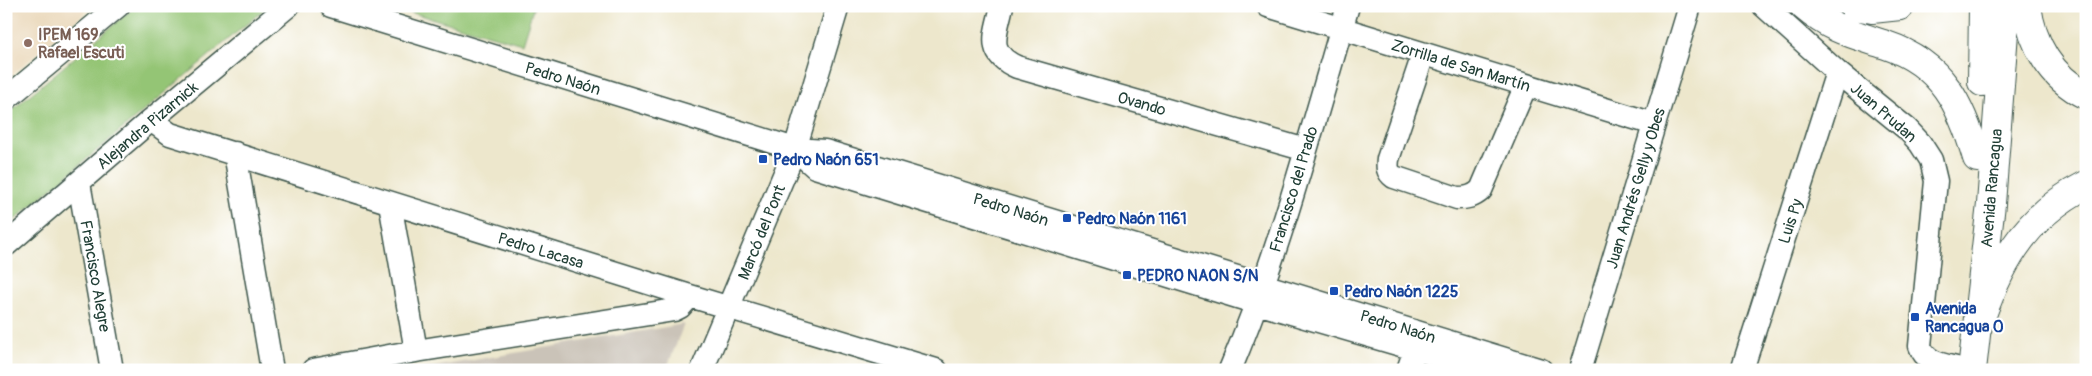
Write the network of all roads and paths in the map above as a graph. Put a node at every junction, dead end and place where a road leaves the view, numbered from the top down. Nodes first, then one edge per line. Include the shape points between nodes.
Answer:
1 (118, 6) edge
2 (288, 6) edge
3 (331, 6) edge
4 (838, 6) edge
5 (1002, 6) edge
6 (1268, 6) edge
7 (1348, 6) edge
8 (1690, 6) edge
9 (1764, 6) edge
10 (1804, 6) edge
11 (1854, 6) edge
12 (1900, 6) edge
13 (1983, 6) edge
14 (2006, 6) edge
15 (2028, 6) edge
16 (1341, 29) junction
17 (1423, 55) junction
18 (1838, 72) junction
19 (1526, 85) junction
20 (2086, 95) edge
21 (6, 99) edge
22 (151, 120) junction
23 (1654, 124) junction
24 (795, 149) junction
25 (1306, 150) junction
26 (235, 153) junction
27 (1977, 158) junction
28 (79, 183) junction
29 (2086, 186) edge
30 (390, 203) junction
31 (6, 246) edge
32 (1260, 294) junction
33 (690, 296) junction
34 (730, 307) junction
35 (1976, 332) junction
36 (1419, 341) junction
37 (416, 351) junction
38 (1961, 369) edge
39 (112, 370) edge
40 (272, 370) edge
41 (312, 370) edge
42 (702, 370) edge
43 (936, 370) edge
44 (1230, 370) edge
45 (1408, 370) edge
46 (1486, 370) edge
47 (1542, 370) edge
48 (1580, 370) edge
49 (1742, 370) edge

1 - 21 street
2 - 22 street, Alejandra Pizarnick
3 - 24 street, Pedro Naón
4 - 24 street, Marcó del Pont
5 - 25 street, Ovando via 996,36 998,56 1005,62
6 - 16 street, Zorrilla de San Martín
7 - 16 street, Francisco del Prado
8 - 23 street, Juan Andrés Gelly y Obes
9 - 18 street, Juan Prudan
10 - 27 main road via 1831,26 1900,50 1926,65 1954,97
11 - 12 main road via 1872,9
13 - 27 main road, Avenida Rancagua
14 - 35 main road, Avenida Rancagua
15 - 20 main road via 2032,29 2045,59 2066,82
16 - 17 street, Zorrilla de San Martín
16 - 25 street, Francisco del Prado
17 - 19 street, Zorrilla de San Martín
17 - 19 street via 1387,167 1394,177 1456,198 1466,198 1481,190
18 - 38 street, Juan Prudan via 1907,129 1931,160 1936,181 1920,337 1922,354
18 - 49 street, Luis Py
19 - 23 street, Zorrilla de San Martín
22 - 26 street, Pedro Lacasa via 170,134
22 - 28 street, Alejandra Pizarnick
23 - 48 street, Juan Andrés Gelly y Obes
24 - 32 street, Pedro Naón via 825,151
24 - 34 street, Marcó del Pont
25 - 32 street, Francisco del Prado
26 - 30 street, Pedro Lacasa
26 - 40 street
27 - 38 main road, Avenida Rancagua
28 - 31 street, Alejandra Pizarnick
28 - 39 street, Francisco Alegre
29 - 35 main road via 2050,209 2021,239 1996,276
30 - 33 street, Pedro Lacasa
30 - 37 street
32 - 36 street, Pedro Naón
32 - 44 street, Francisco del Prado
33 - 34 street, Pedro Lacasa
33 - 37 street via 674,310
34 - 42 street, Marcó del Pont
34 - 43 street, Pedro Lacasa
35 - 38 main road, Avenida Rancagua
36 - 45 street
36 - 46 street, Pedro Naón
36 - 47 street, Pedro Naón
37 - 41 street

